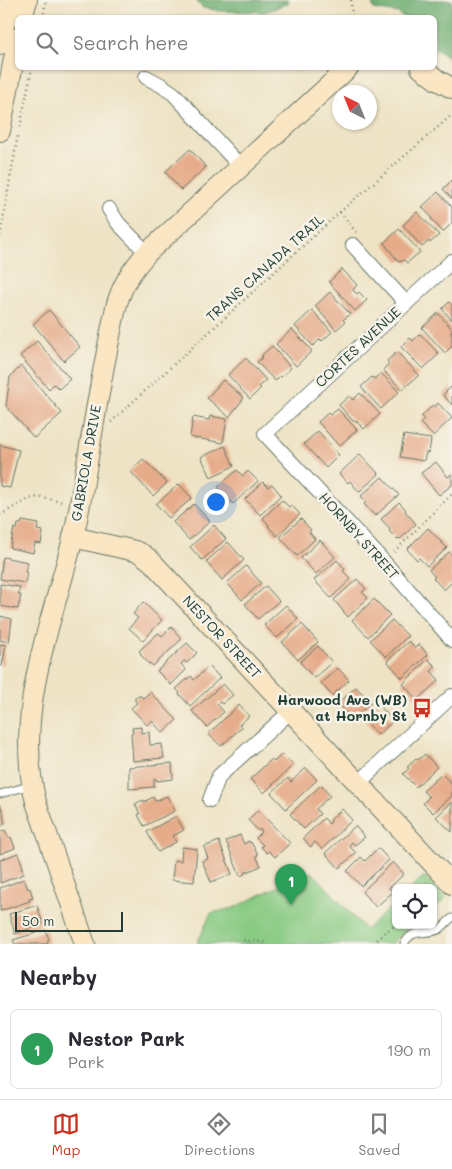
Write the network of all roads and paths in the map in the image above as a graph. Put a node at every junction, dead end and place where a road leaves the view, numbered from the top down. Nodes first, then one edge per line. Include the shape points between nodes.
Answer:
1 (10, 0) edge
2 (26, 0) edge
3 (46, 0) edge
4 (351, 0) edge
5 (23, 15) edge
6 (43, 15) edge
7 (352, 15) edge
8 (0, 44) edge
9 (15, 54) edge
10 (32, 70) edge
11 (346, 70) edge
12 (424, 70) edge
13 (146, 77) dead end
14 (452, 88) edge
15 (452, 115) edge
16 (0, 131) edge
17 (240, 166) junction
18 (109, 209) dead end
19 (340, 212) junction
20 (0, 236) edge
21 (353, 245) joint
22 (146, 254) junction
23 (452, 261) edge
24 (406, 303) junction
25 (265, 434) joint
26 (91, 436) junction
27 (452, 494) edge
28 (79, 506) junction
29 (0, 515) edge
30 (73, 537) junction
31 (384, 562) junction
32 (452, 640) edge
33 (452, 696) edge
34 (291, 711) junction
35 (359, 783) junction
36 (32, 785) junction
37 (0, 794) edge
38 (210, 800) dead end
39 (452, 884) edge
40 (452, 918) edge
41 (392, 928) edge
42 (85, 944) edge
43 (241, 944) edge
44 (266, 944) edge
45 (374, 944) edge
46 (404, 944) edge

1 - 8 street
2 - 5 street
3 - 6 path
4 - 7 path
9 - 16 street
10 - 20 path
11 - 17 street, GABRIOLA DRIVE
12 - 14 street
13 - 17 street via 174,94
15 - 19 path, TRANS CANADA TRAIL
17 - 22 street, GABRIOLA DRIVE
18 - 22 street
19 - 21 path via 359,236
19 - 26 path, TRANS CANADA TRAIL via 109,424
21 - 24 street
22 - 26 street, GABRIOLA DRIVE via 125,282 118,301
23 - 24 street, CORTES AVENUE
24 - 25 street, CORTES AVENUE
25 - 31 street, HORNBY STREET
26 - 28 street, GABRIOLA DRIVE
27 - 31 path
28 - 29 path via 38,497
28 - 30 street, GABRIOLA DRIVE
30 - 34 street, NESTOR STREET via 134,551 151,560
30 - 36 street, GABRIOLA DRIVE via 34,688 29,725
31 - 32 street, HORNBY STREET
33 - 35 street
34 - 35 street, NESTOR STREET
34 - 38 street via 219,776
35 - 39 street, NESTOR STREET
36 - 37 lane
36 - 42 street, GABRIOLA DRIVE
40 - 46 lane via 441,928 415,933
41 - 45 path
43 - 44 path via 243,940

